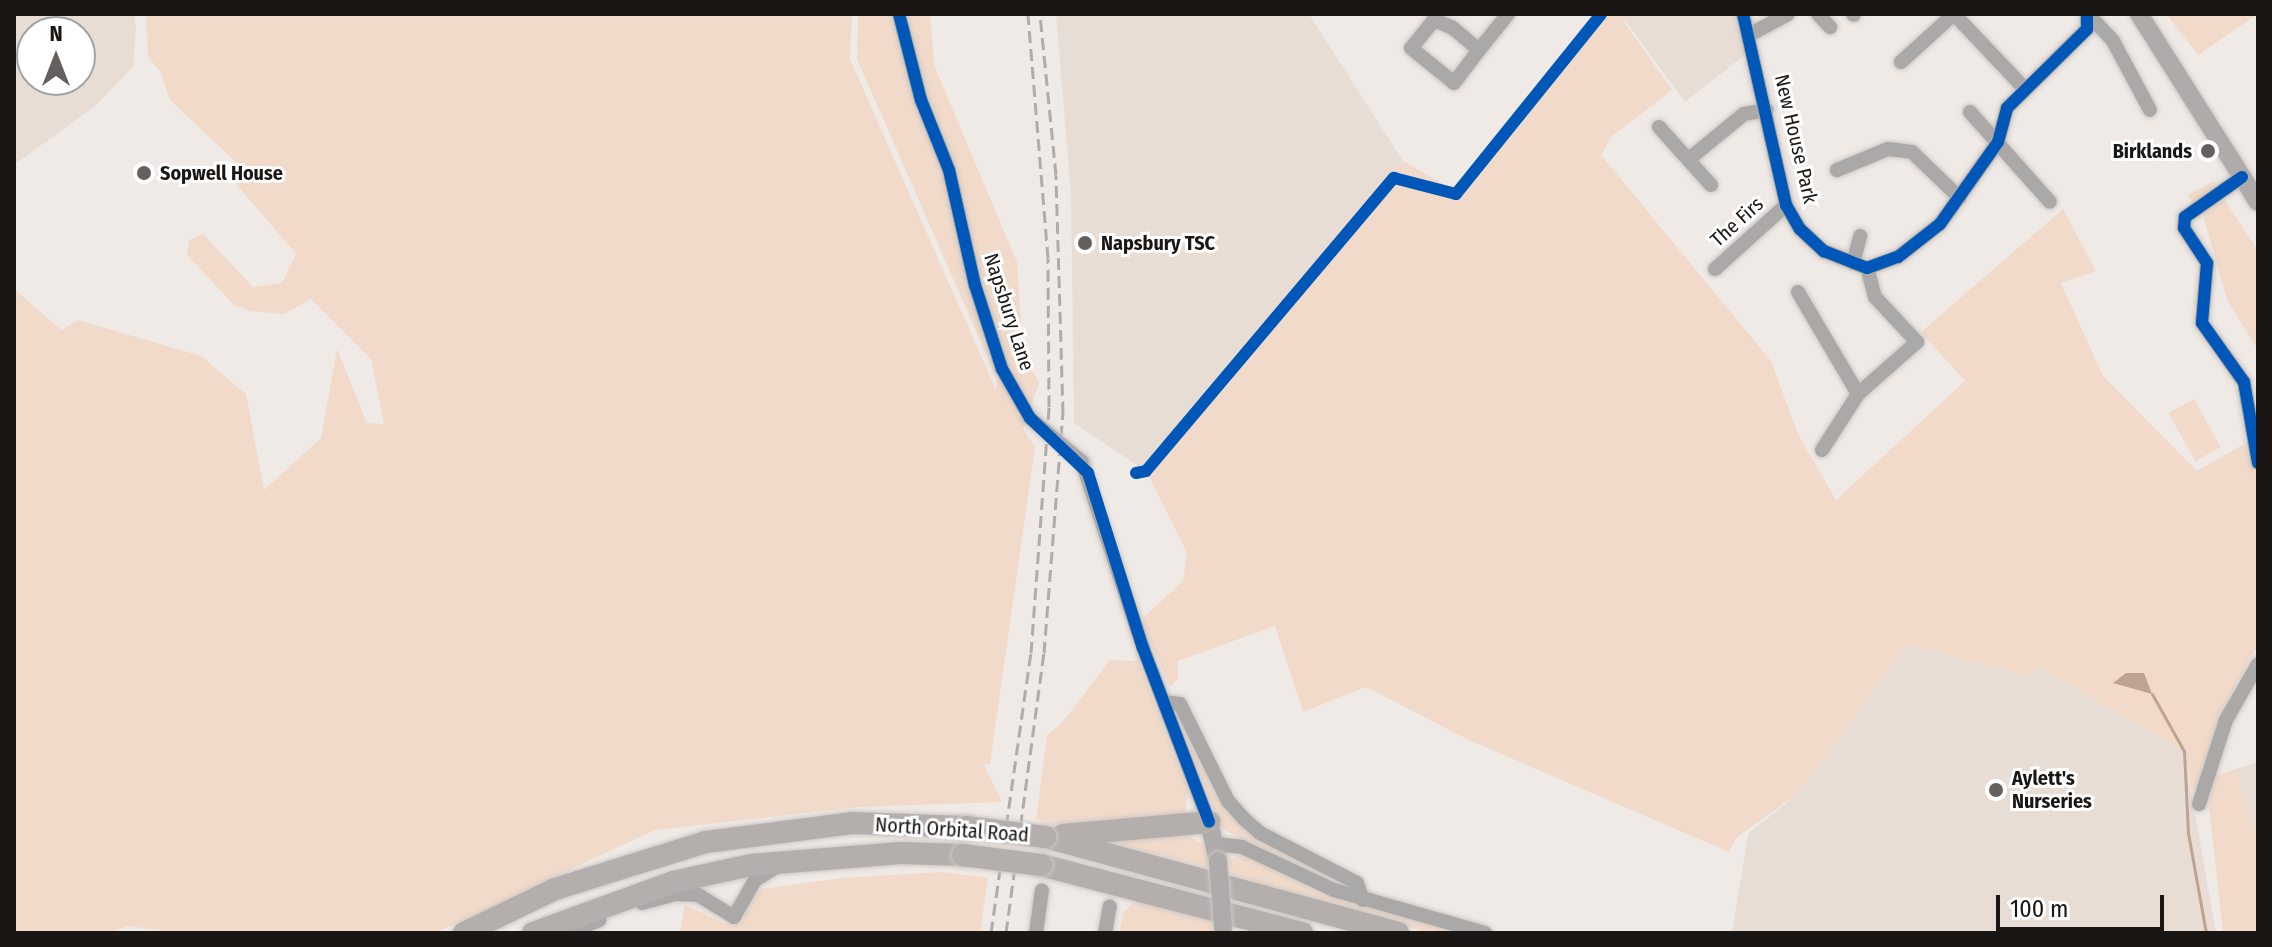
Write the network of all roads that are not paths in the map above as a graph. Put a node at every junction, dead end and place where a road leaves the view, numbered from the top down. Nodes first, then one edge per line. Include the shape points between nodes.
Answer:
1 (899, 14) edge
2 (1508, 14) edge
3 (1743, 14) edge
4 (1788, 14) edge
5 (1818, 14) edge
6 (1954, 14) edge
7 (2087, 14) edge
8 (2139, 14) edge
9 (1830, 27) dead end
10 (1751, 34) junction
11 (1479, 50) junction
12 (1901, 62) dead end
13 (2023, 87) junction
14 (1767, 110) junction
15 (2150, 110) dead end
16 (1970, 112) dead end
17 (1659, 127) dead end
18 (1998, 142) junction
19 (1689, 159) junction
20 (1837, 170) dead end
21 (2242, 177) junction
22 (1711, 185) dead end
23 (1960, 198) junction
24 (2050, 202) dead end
25 (2258, 202) edge
26 (1786, 205) junction
27 (1860, 236) dead end
28 (1860, 266) junction
29 (1715, 269) dead end
30 (1798, 292) dead end
31 (1858, 394) junction
32 (1822, 450) dead end
33 (2258, 463) edge
34 (2258, 664) edge
35 (1164, 702) junction
36 (2199, 804) dead end
37 (1209, 822) junction
38 (1045, 837) junction
39 (1216, 852) junction
40 (785, 862) junction
41 (1042, 890) dead end
42 (1363, 900) junction
43 (1110, 906) dead end
44 (1224, 931) edge
45 (464, 933) edge
46 (533, 933) edge
47 (567, 933) edge
48 (1036, 933) edge
49 (1105, 933) edge
50 (1302, 933) edge
51 (1398, 933) edge
52 (1485, 933) edge

1 - 35 street, Napsbury Lane, bridge via 921,100 949,170 975,285 1002,369 1030,418 1082,462
2 - 11 street
3 - 10 street, New House Park
4 - 10 street
5 - 9 street
6 - 12 street
6 - 13 street
7 - 13 street via 2087,29
7 - 15 street via 2113,41
8 - 21 main road
10 - 14 street, New House Park
11 - 11 street via 1454,83 1411,48 1434,20
13 - 18 street via 2007,108
14 - 19 street via 1744,114
14 - 26 street, New House Park
16 - 18 street
17 - 19 street
18 - 23 street
18 - 24 street
19 - 22 street
20 - 23 street, New House Park via 1888,149 1912,152
21 - 25 main road
21 - 33 street via 2185,217 2184,228 2207,263 2202,323 2244,382
23 - 28 street via 1940,224 1898,257
26 - 28 street, New House Park via 1800,229 1824,251
26 - 29 street, The Firs
27 - 28 street
28 - 31 street via 1875,297 1917,342
30 - 31 street
31 - 32 street
34 - 36 street via 2226,720
35 - 37 street, Napsbury Lane
35 - 42 street, Napsbury Lane via 1180,704 1222,789 1244,819 1260,833 1357,883
37 - 38 highway
37 - 39 main road
38 - 45 highway, North Orbital Road, bridge via 966,827 852,823 706,842 555,889
38 - 51 highway, North Orbital Road
39 - 42 street via 1242,847
39 - 44 main road, bridge
40 - 46 highway, North Orbital Road via 673,882
40 - 47 street via 755,880 734,917 698,895 675,894
40 - 50 highway, North Orbital Road, bridge via 901,853 1041,865
41 - 48 street
42 - 52 street
43 - 49 street

